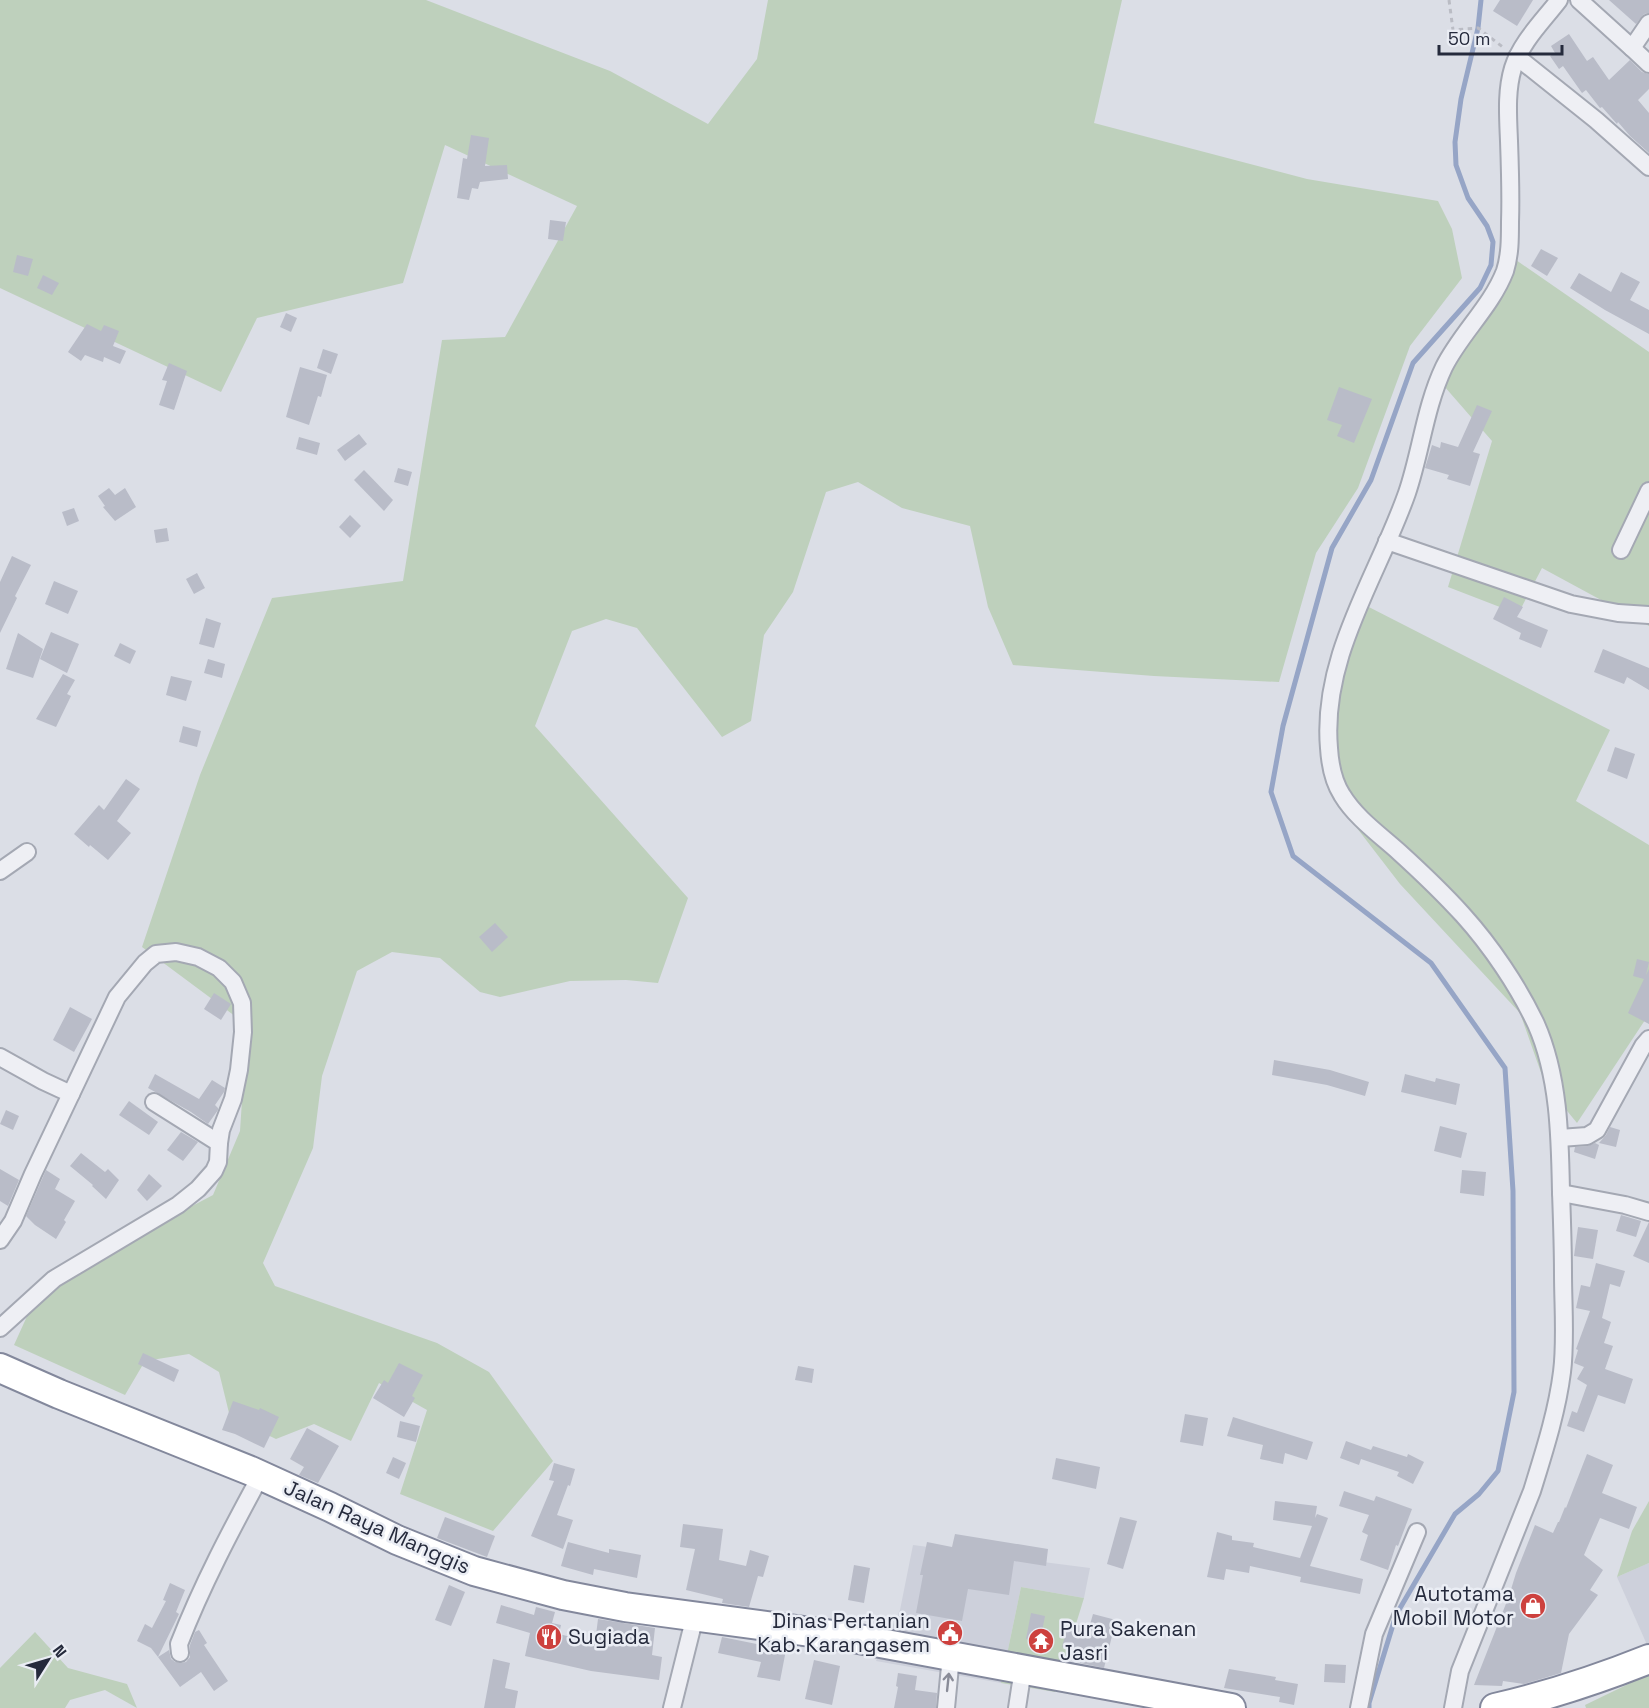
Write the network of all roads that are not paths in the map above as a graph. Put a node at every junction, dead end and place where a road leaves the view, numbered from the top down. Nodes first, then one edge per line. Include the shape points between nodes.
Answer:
1 (1559, 0) edge
2 (1579, 0) edge
3 (1649, 23) edge
4 (1632, 48) junction
5 (1517, 57) junction
6 (1649, 64) edge
7 (1649, 167) edge
8 (1649, 491) edge
9 (1388, 541) junction
10 (1621, 550) dead end
11 (1649, 615) edge
12 (27, 852) dead end
13 (0, 872) edge
14 (1649, 1039) edge
15 (0, 1057) edge
16 (71, 1094) junction
17 (154, 1102) dead end
18 (1560, 1138) junction
19 (219, 1143) junction
20 (1561, 1193) junction
21 (1649, 1212) edge
22 (0, 1240) edge
23 (0, 1328) edge
24 (0, 1368) edge
25 (261, 1475) junction
26 (1417, 1532) dead end
27 (695, 1616) junction
28 (180, 1653) dead end
29 (951, 1656) junction
30 (1649, 1659) edge
31 (1023, 1669) junction
32 (672, 1708) edge
33 (946, 1708) edge
34 (1017, 1708) edge
35 (1231, 1708) edge
36 (1359, 1708) edge
37 (1454, 1708) edge
38 (1495, 1708) edge

1 - 5 street
2 - 4 street
3 - 4 street
4 - 6 street
5 - 7 street
5 - 9 street via 1509,84 1511,201 1505,270 1439,378 1407,493
8 - 10 street
9 - 11 street via 1571,604
9 - 18 street via 1340,657 1328,720 1331,768 1336,784 1354,811 1464,916 1511,979 1536,1025 1550,1066
12 - 13 street
14 - 18 street via 1597,1130 1587,1136
15 - 16 street
16 - 19 street via 117,997 145,963 156,954 176,952 198,957 219,968 233,982 242,1003 238,1070
16 - 22 street via 13,1221
17 - 19 street
18 - 20 street
19 - 23 street via 214,1171 198,1189 54,1279
20 - 21 street
20 - 37 street via 1560,1383 1532,1491 1460,1671
24 - 25 highway, Jalan Raya Manggis
25 - 27 highway, Jalan Raya Manggis via 397,1540 474,1571 563,1595
25 - 28 street via 201,1592 179,1644
26 - 36 street via 1374,1634
27 - 29 highway, Jalan Raya Manggis
27 - 32 street
29 - 31 highway, Jalan Raya Manggis
33 -> 29 street
30 - 38 highway via 1559,1691
31 - 34 street
31 - 35 highway, Jalan Raya Manggis

